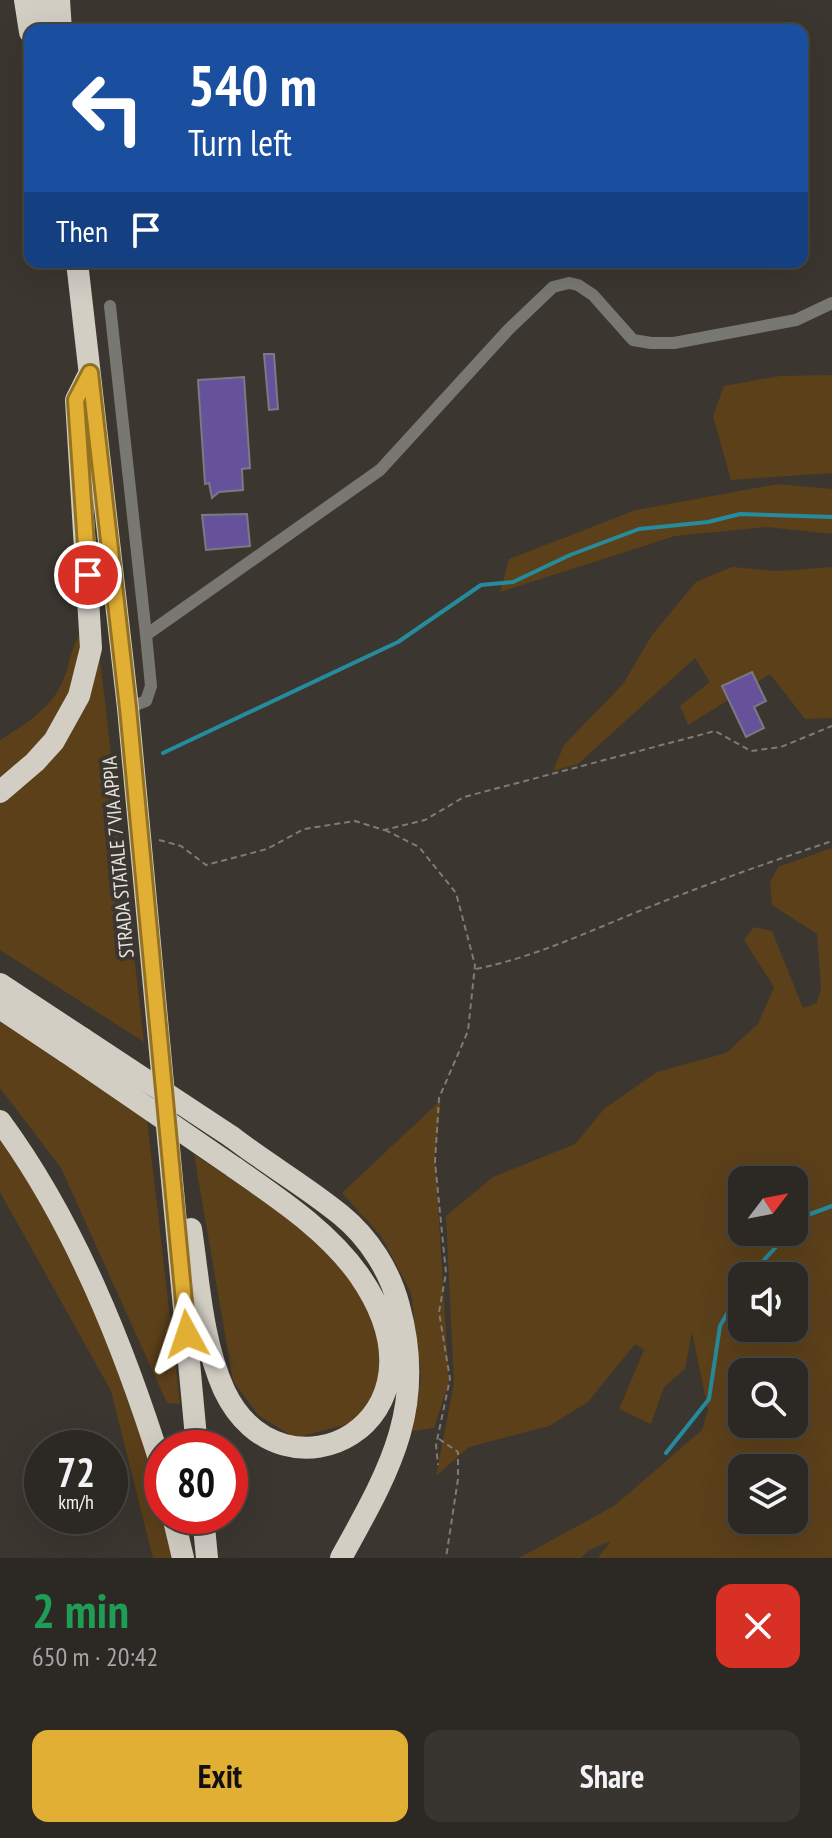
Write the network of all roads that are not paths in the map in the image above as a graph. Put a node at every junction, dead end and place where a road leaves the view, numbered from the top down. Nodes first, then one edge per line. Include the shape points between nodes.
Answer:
1 (25, 0) edge
2 (42, 0) edge
3 (59, 0) edge
4 (29, 24) edge
5 (45, 24) edge
6 (61, 24) edge
7 (78, 268) edge
8 (832, 303) edge
9 (110, 306) dead end
10 (90, 373) junction
11 (146, 635) junction
12 (128, 708) junction
13 (0, 792) edge
14 (0, 984) edge
15 (0, 1008) edge
16 (74, 1045) junction
17 (0, 1121) edge
18 (171, 1156) junction
19 (149, 1430) edge
20 (195, 1430) edge
21 (177, 1534) edge
22 (205, 1534) edge
23 (183, 1558) edge
24 (207, 1558) edge
25 (341, 1558) edge

1 - 4 highway
2 - 5 highway
3 - 6 highway
7 - 10 highway, STRADA STATALE 7 VIA APPIA
8 - 11 street via 796,320 651,343 633,340 578,285 553,287 380,470
9 - 11 street
10 - 12 highway, STRADA STATALE 7 VIA APPIA
10 - 13 highway via 76,400 91,648 79,696 54,741
11 - 12 street via 151,686 146,701
12 - 18 highway, STRADA STATALE 7 VIA APPIA
14 - 16 highway
15 - 16 highway
16 - 18 highway, bridge via 343,1254 371,1295 392,1360 391,1380 360,1429 341,1441 308,1450 259,1432 225,1391 208,1333 187,1202
16 - 25 highway, bridge via 232,1137 342,1215 382,1262 407,1334 410,1389 400,1437
17 - 19 highway via 38,1178 98,1295
18 - 20 highway, STRADA STATALE 7 VIA APPIA
21 - 23 highway
22 - 24 highway

